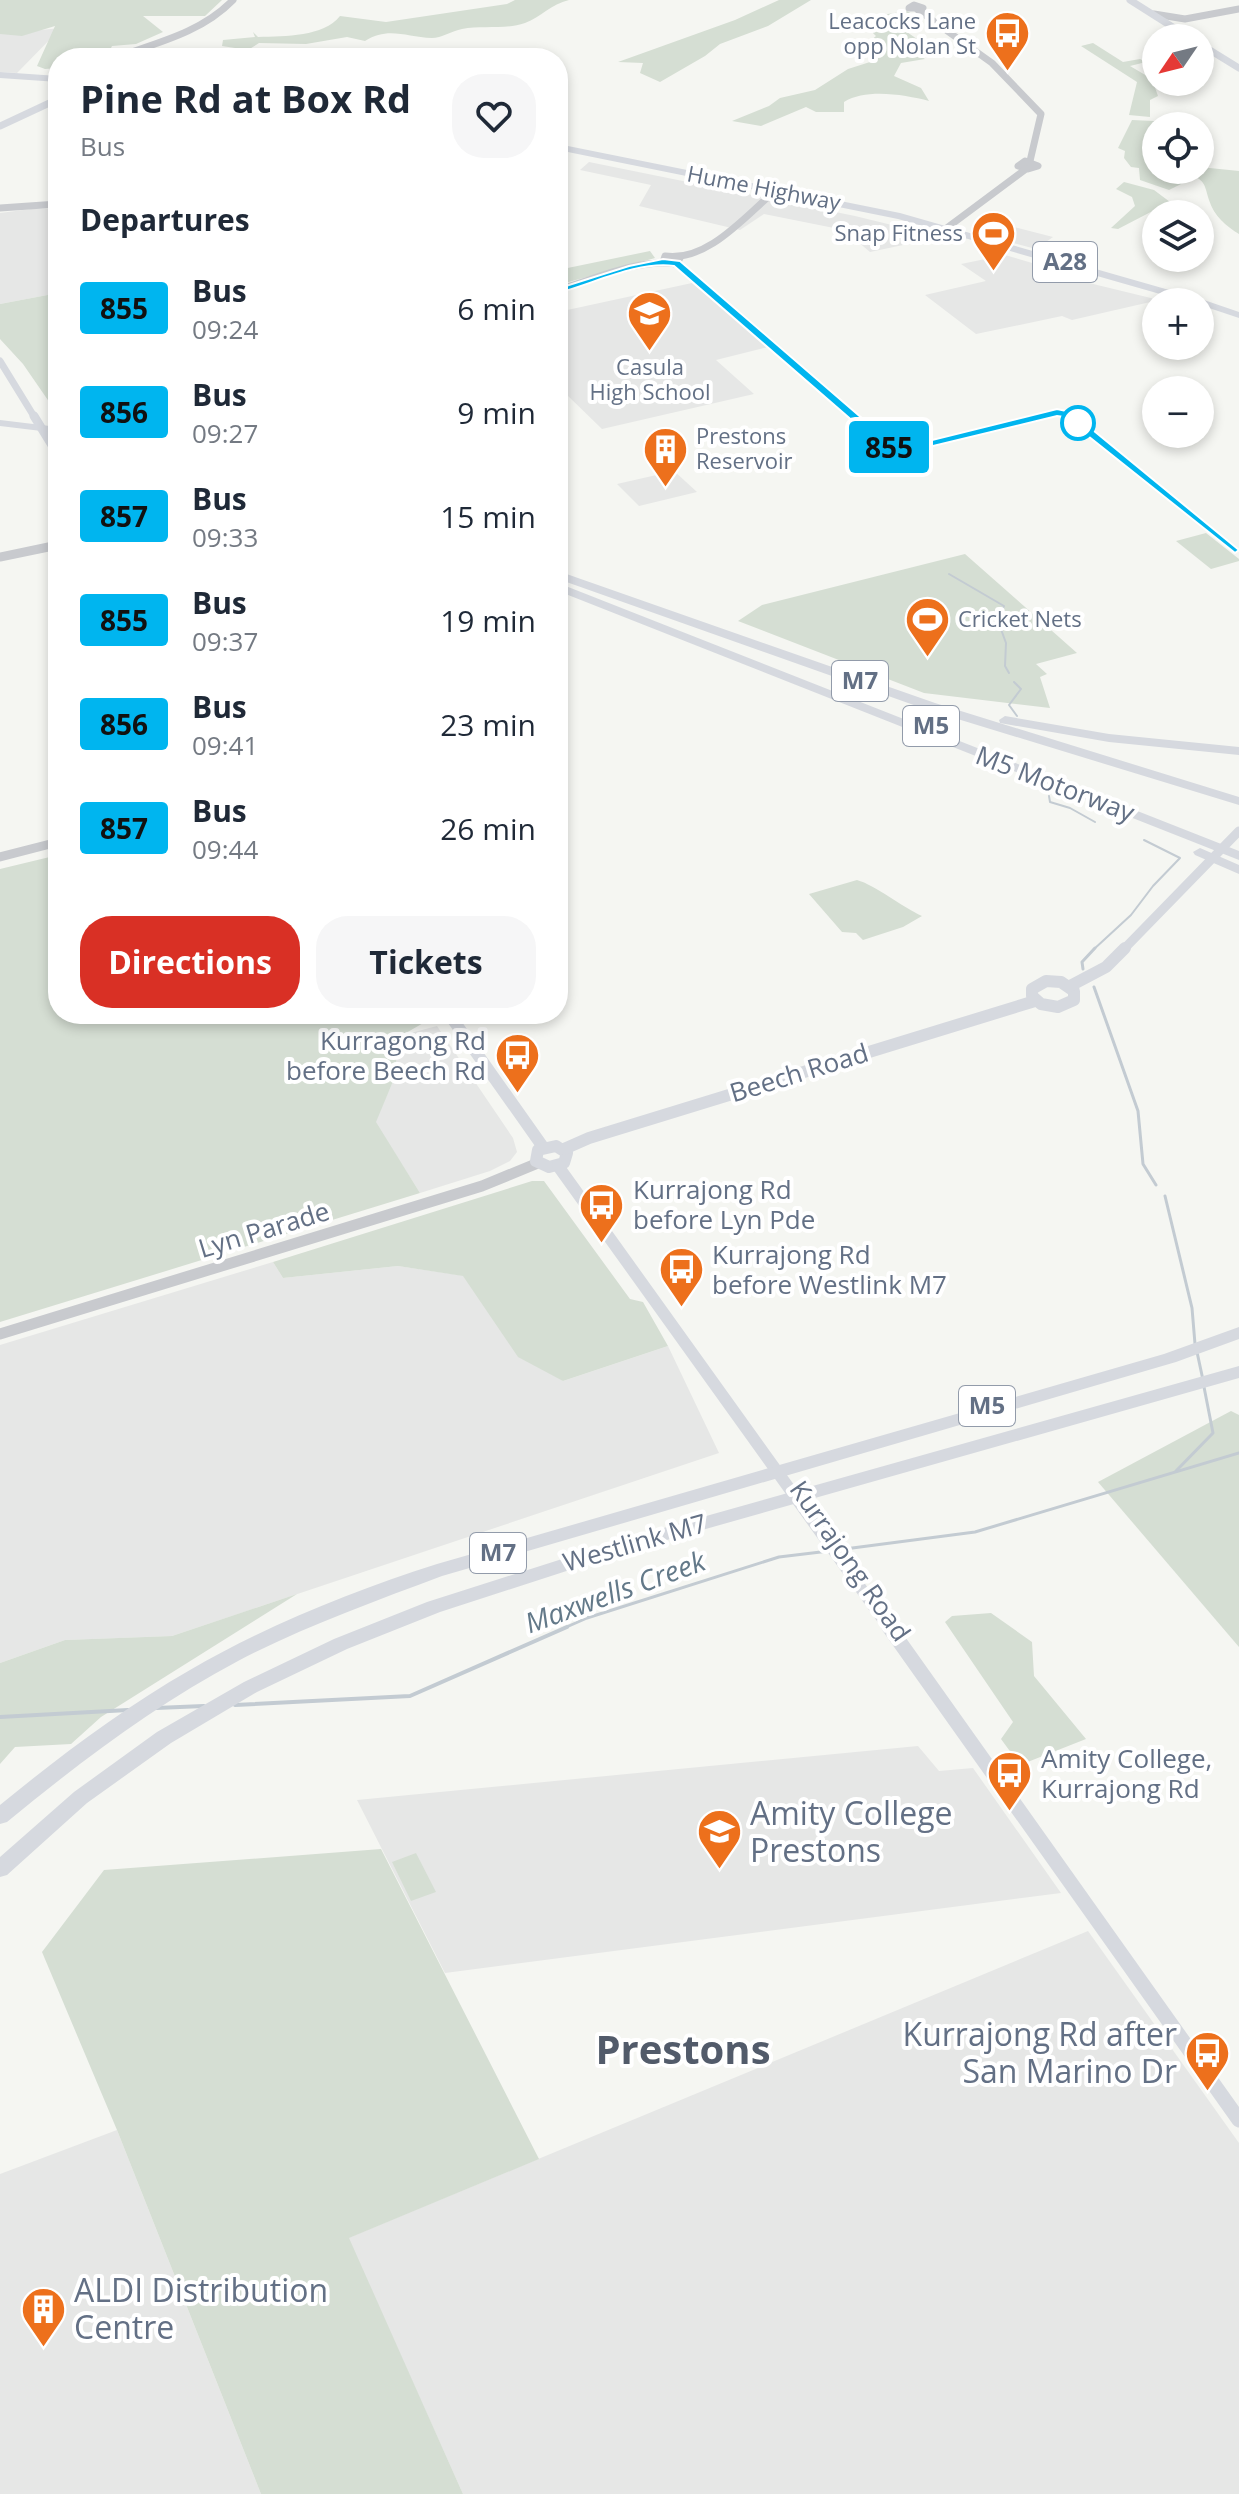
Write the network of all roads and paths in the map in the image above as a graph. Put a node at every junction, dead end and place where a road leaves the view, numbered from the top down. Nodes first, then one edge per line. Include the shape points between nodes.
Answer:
1 (233, 0) edge
2 (1130, 0) edge
3 (914, 4) edge
4 (1143, 9) junction
5 (1239, 9) edge
6 (1186, 19) junction
7 (1167, 24) edge
8 (1176, 24) edge
9 (139, 48) edge
10 (1214, 53) edge
11 (1239, 68) edge
12 (0, 77) edge
13 (48, 80) edge
14 (48, 105) edge
15 (0, 127) edge
16 (568, 151) edge
17 (774, 193) junction
18 (48, 205) edge
19 (0, 208) edge
20 (942, 230) junction
21 (568, 287) edge
22 (1150, 288) edge
23 (1142, 291) edge
24 (1214, 307) edge
25 (1214, 314) edge
26 (1239, 315) edge
27 (1239, 322) edge
28 (0, 361) edge
29 (0, 415) edge
30 (48, 422) edge
31 (0, 423) edge
32 (48, 429) edge
33 (48, 439) edge
34 (48, 547) edge
35 (0, 557) edge
36 (568, 579) edge
37 (568, 580) edge
38 (568, 591) edge
39 (729, 635) junction
40 (964, 748) junction
41 (1235, 751) edge
42 (1239, 801) edge
43 (1239, 831) edge
44 (48, 845) edge
45 (1239, 845) edge
46 (1239, 856) edge
47 (0, 857) edge
48 (1239, 870) edge
49 (1070, 986) junction
50 (1035, 1001) junction
51 (456, 1024) edge
52 (543, 1147) junction
53 (564, 1149) junction
54 (538, 1163) junction
55 (558, 1166) junction
56 (1239, 1321) edge
57 (1229, 1333) edge
58 (0, 1334) edge
59 (1237, 1367) edge
60 (0, 1816) edge
61 (0, 1869) edge
62 (1239, 2120) edge

1 - 9 street via 208,21
2 - 4 main road
3 - 20 street via 992,63 1041,114 1030,161 1018,164 1026,169
4 - 6 street via 1166,19
4 - 7 main road
5 - 6 street
6 - 8 street
10 - 11 main road
12 - 13 highway
14 - 15 main road
16 - 17 highway, Hume Highway / A28
17 - 20 highway, Hume Highway / A28
17 - 21 street via 707,248 677,264 610,273
18 - 19 street
20 - 22 highway, Hume Highway / A28
20 - 23 highway, Hume Highway / A28
24 - 26 highway, Hume Highway / A28
25 - 27 highway
28 - 33 main road
29 - 30 highway
31 - 32 highway
34 - 35 street
36 - 39 highway
37 - 45 highway, M5 Motorway / M5
38 - 40 highway, M5 Motorway / M5
39 - 41 highway via 984,716 1109,738
39 - 42 highway, M7 via 930,706
40 - 46 highway, M5 Motorway / M5
40 - 48 highway, M5
43 - 49 main road via 1106,967
44 - 47 street
49 - 50 main road via 1039,983 1031,991
49 - 50 main road via 1075,994 1069,1005 1051,1007
50 - 53 main road, Beech Road
51 - 52 main road
52 - 53 main road
52 - 54 main road via 535,1154
53 - 55 main road via 568,1158
54 - 55 main road
54 - 58 street, Lyn Parade via 497,1181
55 - 62 main road, Kurrajong Road via 1077,1882
56 - 57 highway, Westlink M7
57 - 60 highway, Westlink M7 / M7 via 437,1571 266,1639 131,1717
59 - 61 highway, Westlink M7 / M7 via 530,1573 358,1634 205,1711 89,1791

